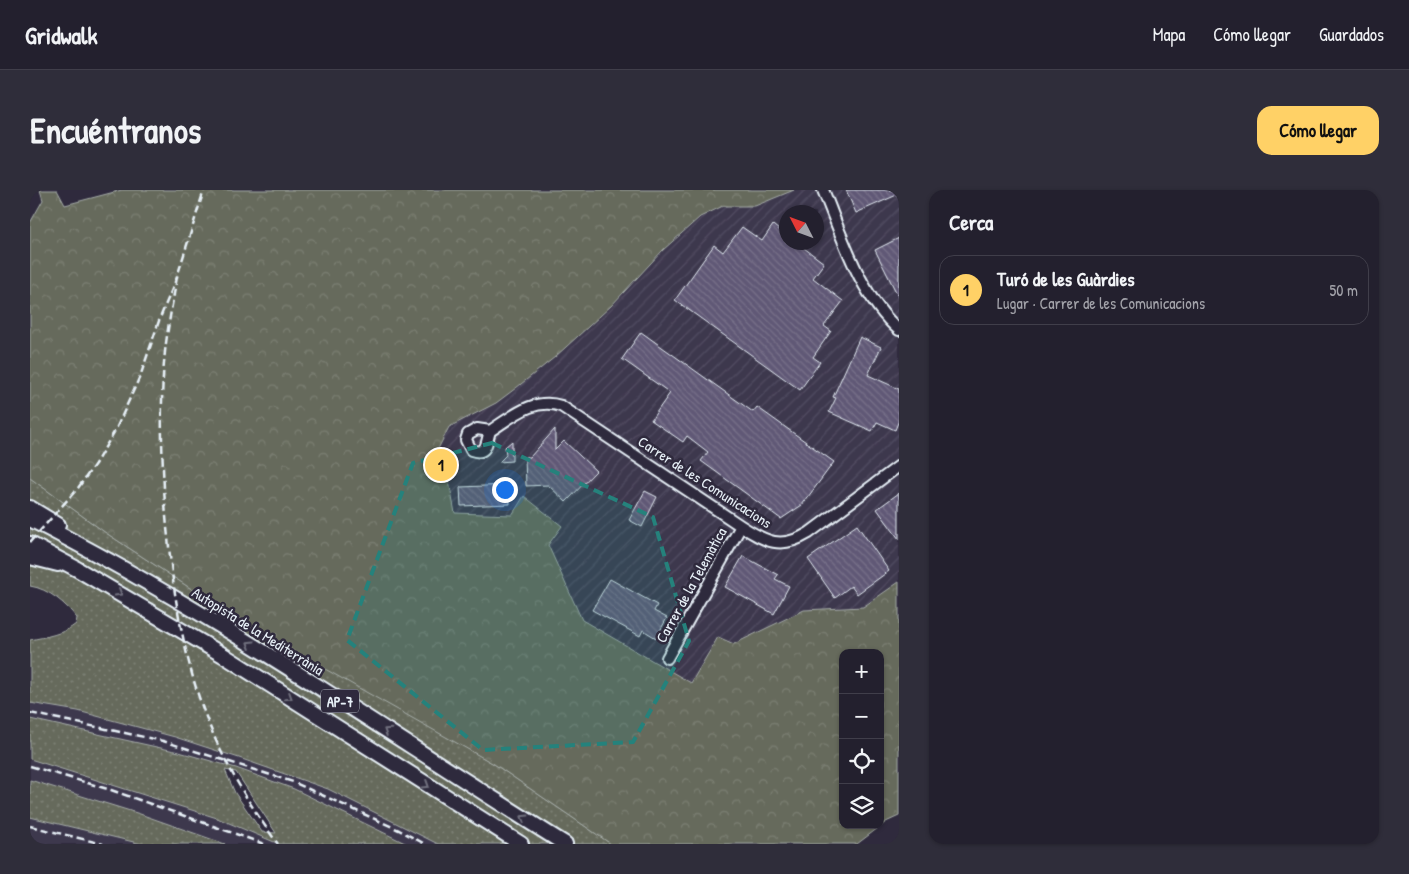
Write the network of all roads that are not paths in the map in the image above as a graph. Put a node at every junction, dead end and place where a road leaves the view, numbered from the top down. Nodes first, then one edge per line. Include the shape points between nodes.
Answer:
1 (823, 190) edge
2 (899, 330) edge
3 (490, 431) dead end
4 (899, 466) edge
5 (30, 508) edge
6 (30, 519) edge
7 (741, 526) junction
8 (30, 544) edge
9 (30, 557) edge
10 (113, 562) junction
11 (77, 569) junction
12 (667, 658) dead end
13 (521, 844) edge
14 (565, 844) edge

1 - 2 street via 870,296
3 - 7 street, Carrer de les Comunicacions via 536,404 561,406
4 - 7 street, Carrer de les Comunicacions via 809,534 795,541 771,542
5 - 10 highway
6 - 10 highway, Autopista de la Mediterrània / AP-7
7 - 12 street, Carrer de la Telemàtica
8 - 11 highway, AP-7
9 - 11 highway
14 -> 10 highway, Autopista de la Mediterrània / AP-7 via 295,672
11 -> 13 highway, AP-7 via 223,654

